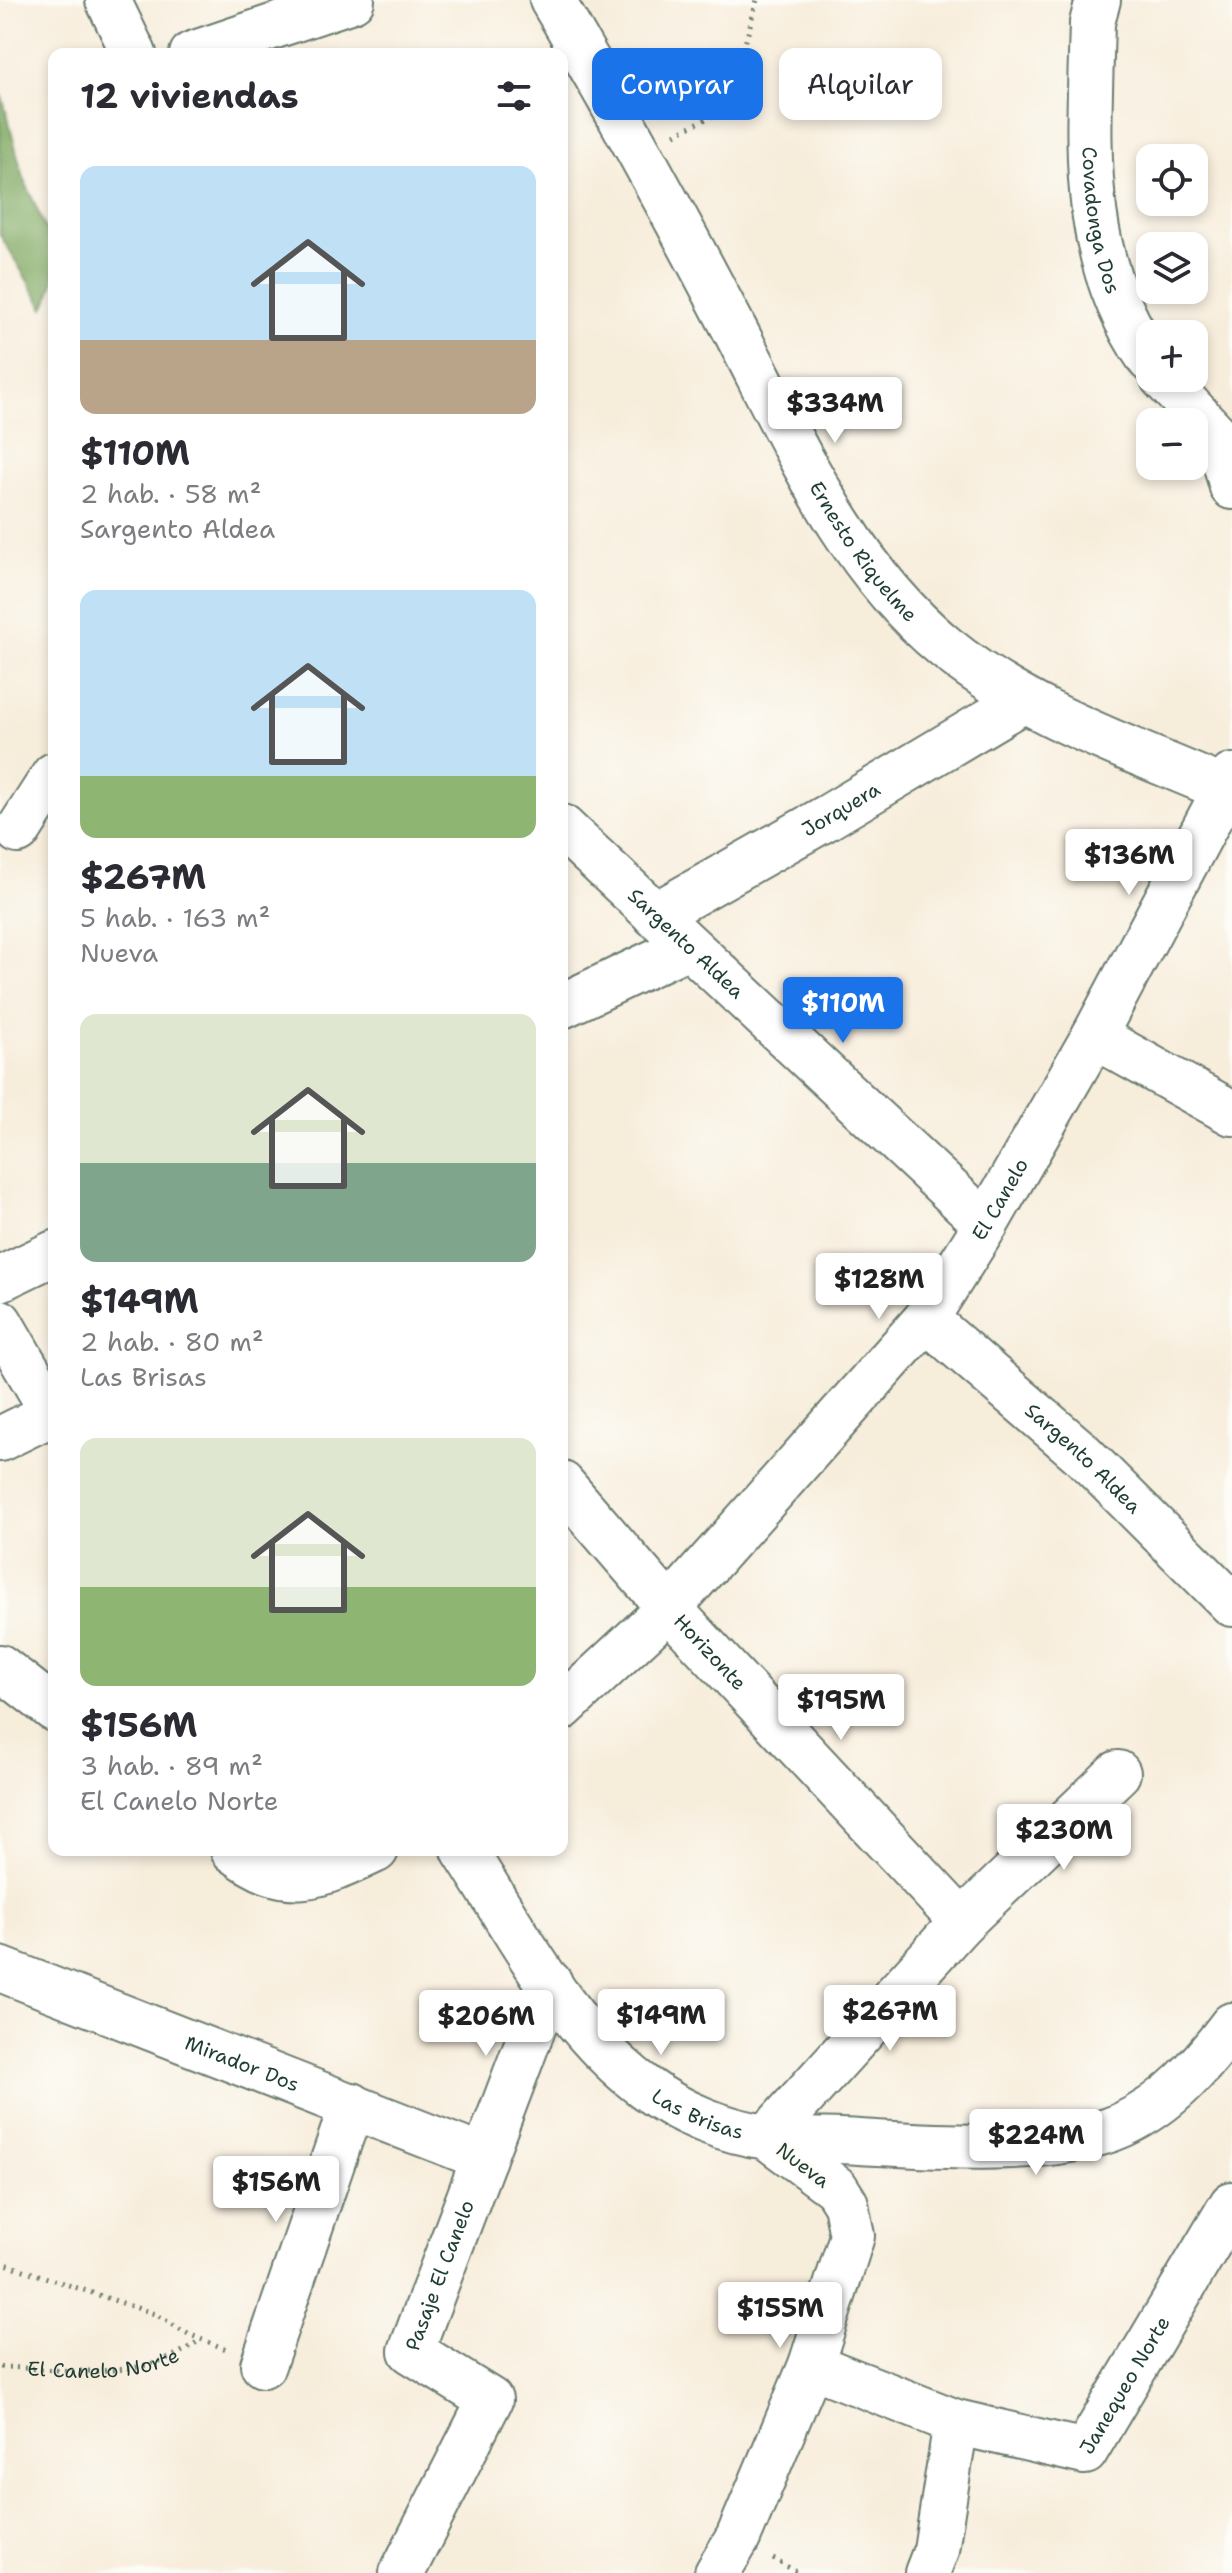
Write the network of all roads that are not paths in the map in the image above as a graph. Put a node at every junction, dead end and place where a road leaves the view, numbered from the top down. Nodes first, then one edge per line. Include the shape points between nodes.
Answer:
1 (108, 0) edge
2 (352, 0) edge
3 (552, 0) edge
4 (1095, 11) edge
5 (131, 48) edge
6 (210, 48) edge
7 (1136, 336) edge
8 (1180, 392) edge
9 (1225, 429) edge
10 (1232, 487) edge
11 (1024, 700) junction
12 (1228, 783) edge
13 (48, 786) edge
14 (24, 831) edge
15 (568, 833) edge
16 (655, 915) junction
17 (688, 946) junction
18 (568, 1003) edge
19 (1094, 1036) junction
20 (1232, 1113) edge
21 (986, 1224) junction
22 (48, 1256) edge
23 (0, 1279) edge
24 (926, 1319) junction
25 (0, 1322) edge
26 (48, 1405) edge
27 (48, 1416) edge
28 (0, 1439) edge
29 (568, 1491) edge
30 (1232, 1604) edge
31 (669, 1608) junction
32 (0, 1667) edge
33 (568, 1702) edge
34 (48, 1704) edge
35 (1118, 1773) dead end
36 (242, 1856) edge
37 (363, 1856) edge
38 (468, 1856) edge
39 (962, 1922) junction
40 (0, 1969) edge
41 (550, 1983) junction
42 (1232, 2025) edge
43 (352, 2105) junction
44 (767, 2137) junction
45 (484, 2158) junction
46 (1232, 2204) edge
47 (263, 2365) road end
48 (811, 2365) junction
49 (956, 2422) junction
50 (402, 2573) edge
51 (717, 2573) edge
52 (927, 2573) edge

1 - 5 street
2 - 6 street
3 - 11 street, Ernesto Riquelme via 641,151 845,534 912,618 981,674
4 - 7 street, Covadonga Dos via 1088,175 1094,222 1122,311
8 - 9 street
9 - 10 street
11 - 12 street, Ernesto Riquelme
11 - 16 street, Jorquera
12 - 19 street, El Canelo
13 - 14 street
15 - 16 street, Sargento Aldea
16 - 17 street, Sargento Aldea
17 - 18 street
17 - 21 street, Sargento Aldea
19 - 20 street
19 - 21 street, El Canelo
21 - 24 street, El Canelo
22 - 23 street
24 - 30 street, Sargento Aldea via 1080,1452
24 - 31 street, El Canelo
25 - 26 street
27 - 28 street
29 - 31 street, Horizonte
31 - 33 street, El Canelo
31 - 39 street, Horizonte
32 - 34 street
35 - 39 street, Nueva
36 - 37 street via 264,1871 299,1878 332,1871
38 - 41 street, Las Brisas
39 - 44 street, Nueva
40 - 43 street, Mirador Dos
41 - 44 street, Las Brisas via 593,2043 649,2090 686,2112
41 - 45 street
42 - 44 street via 1178,2088 1122,2125 1085,2137 1046,2143 914,2145
43 - 45 street, Mirador Dos
43 - 47 street
44 - 48 street, Nueva via 836,2188 852,2222 849,2250
45 - 50 street, Pasaje El Canelo via 411,2351 490,2400
46 - 49 street, Janequeo Norte via 1085,2452
48 - 49 street, Janequeo Norte
48 - 51 street, Nueva via 738,2538
49 - 52 street via 936,2550

